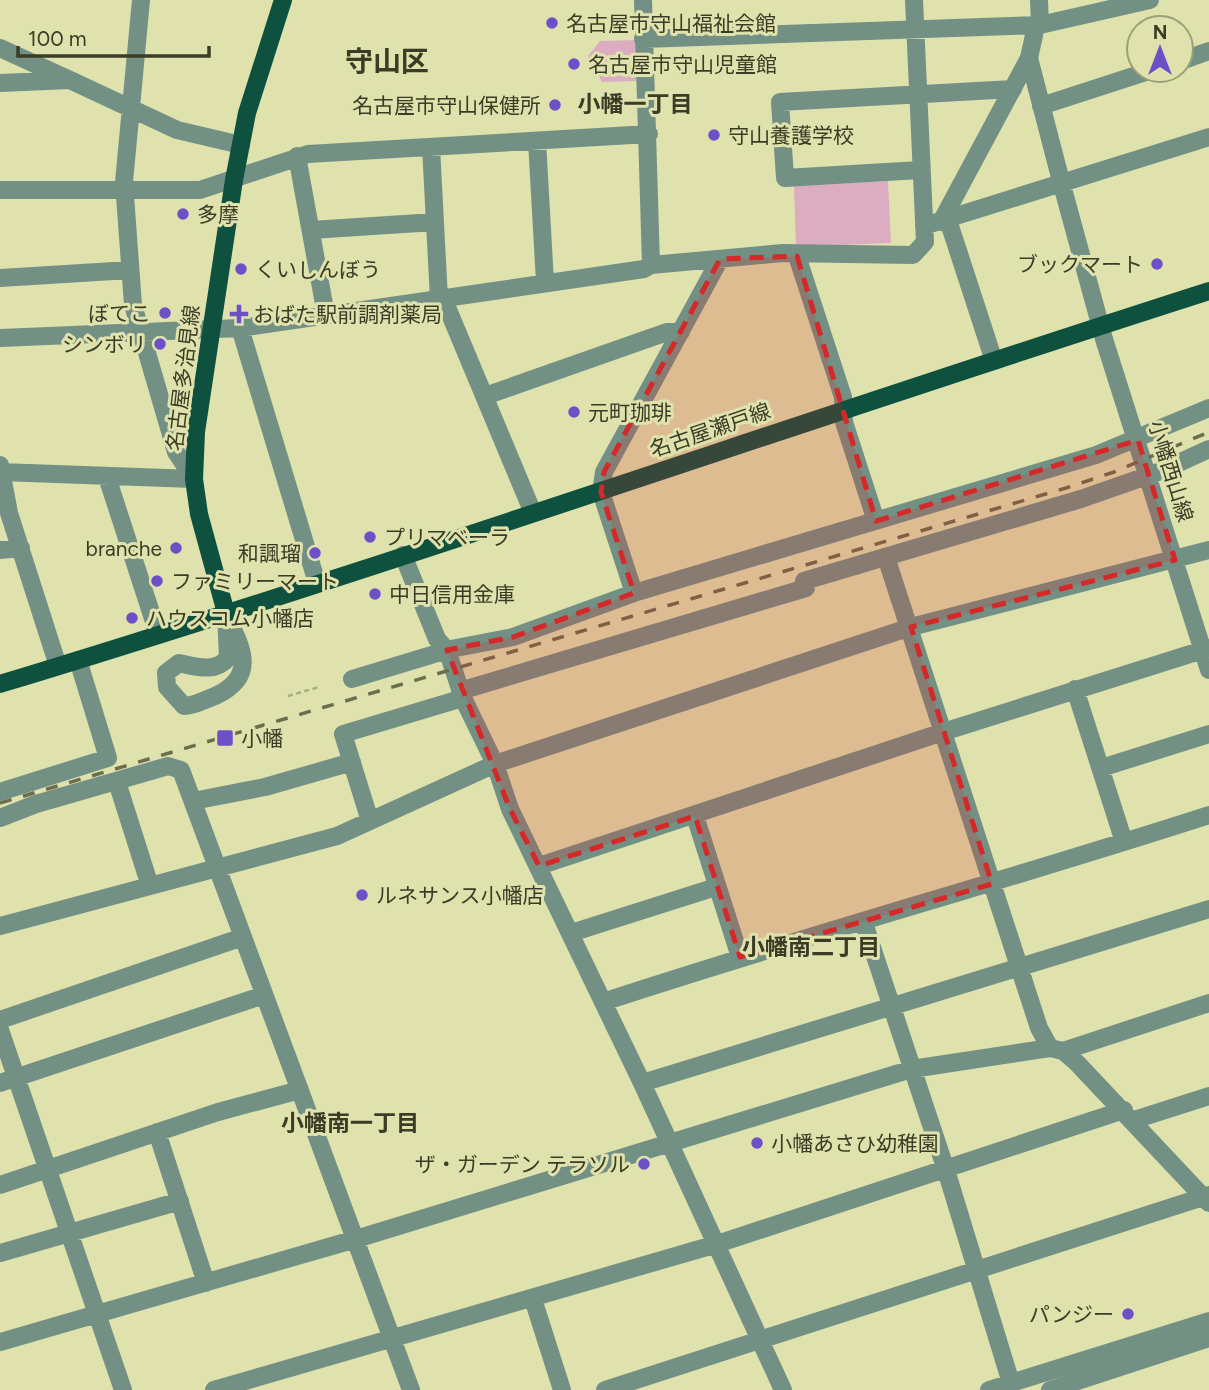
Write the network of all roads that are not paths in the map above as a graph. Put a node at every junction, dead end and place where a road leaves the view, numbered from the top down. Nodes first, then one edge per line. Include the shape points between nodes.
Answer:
1 (141, 0) edge
2 (283, 0) edge
3 (643, 0) edge
4 (914, 0) edge
5 (1039, 0) edge
6 (1150, 0) edge
7 (1038, 26) junction
8 (916, 29) junction
9 (643, 39) junction
10 (0, 48) edge
11 (1029, 58) junction
12 (1125, 79) edge
13 (70, 80) junction
14 (0, 83) edge
15 (1013, 89) junction
16 (917, 93) junction
17 (1041, 106) junction
18 (131, 109) junction
19 (649, 134) junction
20 (1209, 137) edge
21 (537, 141) junction
22 (241, 145) junction
23 (430, 147) junction
24 (298, 156) junction
25 (920, 170) junction
26 (234, 180) junction
27 (1062, 185) junction
28 (0, 190) edge
29 (125, 192) junction
30 (435, 222) junction
31 (937, 223) junction
32 (311, 230) junction
33 (797, 256) junction
34 (720, 259) junction
35 (651, 265) junction
36 (130, 270) junction
37 (0, 278) edge
38 (545, 282) junction
39 (1209, 291) edge
40 (442, 299) junction
41 (326, 315) junction
42 (1101, 326) junction
43 (240, 328) junction
44 (211, 329) junction
45 (140, 332) junction
46 (681, 332) junction
47 (0, 338) edge
48 (995, 360) junction
49 (485, 396) junction
50 (1209, 408) edge
51 (843, 409) junction
52 (1138, 440) junction
53 (1209, 449) edge
54 (0, 469) edge
55 (1149, 475) junction
56 (107, 477) junction
57 (194, 479) junction
58 (601, 492) junction
59 (533, 513) junction
60 (876, 521) junction
61 (21, 548) junction
62 (0, 550) edge
63 (1209, 550) edge
64 (403, 555) junction
65 (886, 557) junction
66 (1175, 560) junction
67 (317, 583) junction
68 (634, 593) junction
69 (226, 616) junction
70 (911, 627) junction
71 (158, 634) junction
72 (1206, 649) edge
73 (447, 650) junction
74 (78, 660) junction
75 (58, 666) junction
76 (1209, 670) edge
77 (352, 679) dead end
78 (0, 684) edge
79 (1075, 689) junction
80 (462, 695) junction
81 (943, 732) junction
82 (1209, 734) edge
83 (352, 762) junction
84 (495, 764) junction
85 (1101, 768) junction
86 (117, 782) junction
87 (0, 792) edge
88 (193, 802) junction
89 (1209, 815) edge
90 (695, 816) junction
91 (0, 818) edge
92 (370, 821) junction
93 (1124, 842) junction
94 (539, 866) junction
95 (218, 869) junction
96 (992, 884) junction
97 (150, 886) junction
98 (716, 887) junction
99 (1209, 909) edge
100 (864, 923) junction
101 (0, 926) edge
102 (571, 933) junction
103 (243, 937) junction
104 (740, 957) junction
105 (1021, 969) junction
106 (264, 995) junction
107 (603, 1002) junction
108 (1209, 1003) edge
109 (892, 1006) junction
110 (0, 1020) edge
111 (0, 1030) edge
112 (1056, 1050) junction
113 (912, 1069) junction
114 (8, 1081) edge
115 (642, 1083) junction
116 (300, 1090) junction
117 (1209, 1096) edge
118 (1129, 1115) junction
119 (157, 1132) junction
120 (669, 1143) junction
121 (47, 1170) junction
122 (946, 1170) junction
123 (0, 1185) edge
124 (1207, 1198) edge
125 (180, 1201) junction
126 (69, 1233) junction
127 (355, 1240) junction
128 (717, 1244) junction
129 (0, 1253) edge
130 (977, 1271) junction
131 (206, 1283) junction
132 (533, 1300) junction
133 (97, 1314) junction
134 (1209, 1321) edge
135 (760, 1338) junction
136 (1209, 1338) edge
137 (392, 1340) junction
138 (0, 1342) edge
139 (1011, 1383) junction
140 (123, 1390) edge
141 (214, 1390) edge
142 (411, 1390) edge
143 (562, 1390) edge
144 (605, 1390) edge
145 (783, 1390) edge
146 (989, 1390) edge
147 (1050, 1390) edge

1 - 18 street
2 - 22 main road, 名古屋多治見線
3 - 9 street
4 - 8 street
5 - 7 street
6 - 7 street
7 - 8 street
7 - 11 street
8 - 9 street
8 - 16 street
9 - 19 street
10 - 13 street
11 - 15 street
11 - 17 street, 小幡西山線
12 - 17 street
13 - 14 street
13 - 18 street
15 - 16 street
15 - 31 street
16 - 25 street
16 - 25 street via 780,102 785,178
17 - 27 street, 小幡西山線
18 - 22 street via 177,130
18 - 29 street
19 - 21 street
19 - 35 street
20 - 27 street
21 - 23 street
21 - 38 street
22 - 26 main road, 名古屋多治見線
23 - 24 street
23 - 30 street
24 - 26 street
24 - 32 street
25 - 31 street
26 - 29 street via 200,190
26 - 44 main road, 名古屋多治見線
27 - 31 street
27 - 42 street, 小幡西山線
28 - 29 street
29 - 36 street
30 - 32 street
30 - 40 street
31 - 33 street via 913,254
31 - 48 street
32 - 41 street
33 - 34 street via 783,253
33 - 51 street
34 - 35 street
34 - 46 street
35 - 38 street
36 - 37 street
36 - 45 street
38 - 40 street
39 - 42 main road, 名古屋瀬戸線
40 - 41 street
40 - 49 street
41 - 43 street
42 - 48 main road, 名古屋瀬戸線
42 - 52 street, 小幡西山線
43 - 44 street
43 - 67 street
44 - 45 street
44 - 57 main road, 名古屋多治見線
45 - 47 street
45 - 57 street via 176,452
46 - 49 street via 667,332
46 - 58 street via 604,472
48 - 51 main road, 名古屋瀬戸線
49 - 59 street
50 - 52 street
51 - 58 main road, 名古屋瀬戸線
51 - 60 street
52 - 55 street, 小幡西山線
52 - 60 street
53 - 55 street
54 - 56 street
54 - 61 street
55 - 65 street
55 - 66 street, 小幡西山線
56 - 57 street
56 - 71 street
57 - 69 main road, 名古屋多治見線
58 - 59 main road, 名古屋瀬戸線
58 - 68 street
59 - 64 main road, 名古屋瀬戸線
60 - 68 street
61 - 62 street
61 - 75 street
63 - 66 street
64 - 67 main road, 名古屋瀬戸線
64 - 73 street via 437,639
65 - 70 street
65 - 80 street via 804,581 806,588
66 - 70 street
66 - 72 street, 小幡西山線
67 - 69 main road, 名古屋瀬戸線
68 - 73 street via 513,637
69 - 69 street via 242,654 240,675 224,691 184,706 167,687 166,673 179,663 211,668 223,665 228,658
69 - 71 main road
70 - 81 street
70 - 84 street
71 - 74 main road
72 - 76 street, 小幡西山線
72 - 79 street
73 - 77 street
73 - 80 street
74 - 75 main road
74 - 87 street via 108,758
75 - 78 main road
79 - 81 street
79 - 85 street
80 - 83 street via 343,734
80 - 84 street
81 - 90 street
81 - 96 street
82 - 85 street
83 - 88 street
83 - 92 street
84 - 92 street
84 - 94 street via 510,809
85 - 93 street
86 - 88 street via 168,766 181,770
86 - 91 street
86 - 97 street
88 - 95 street
89 - 93 street
90 - 94 street
90 - 98 street
92 - 95 street via 326,839
93 - 96 street
94 - 102 street
95 - 97 street
95 - 103 street
96 - 100 street
96 - 105 street
97 - 101 street
98 - 102 street
98 - 104 street
99 - 105 street
100 - 104 street
100 - 109 street
102 - 107 street
103 - 106 street
103 - 110 street
104 - 107 street
105 - 109 street
105 - 112 street via 1039,1028
106 - 114 street
106 - 116 street
107 - 115 street
108 - 112 street
109 - 113 street
109 - 115 street
111 - 114 street
112 - 113 street
112 - 118 street
113 - 120 street
113 - 122 street
114 - 121 street
115 - 120 street
116 - 119 street
116 - 127 street
117 - 118 street
118 - 122 street
118 - 124 street
119 - 121 street
119 - 125 street
120 - 127 street
120 - 128 street
121 - 123 street
121 - 126 street
122 - 128 street
122 - 130 street
124 - 130 street
125 - 126 street
125 - 131 street
126 - 129 street
126 - 133 street
127 - 131 street
127 - 137 street
128 - 132 street
128 - 135 street
130 - 135 street
130 - 139 street
131 - 133 street
132 - 137 street
132 - 143 street
133 - 138 street
133 - 140 street
134 - 139 street
135 - 144 street
135 - 145 street
136 - 147 street
137 - 141 street
137 - 142 street
139 - 146 street

